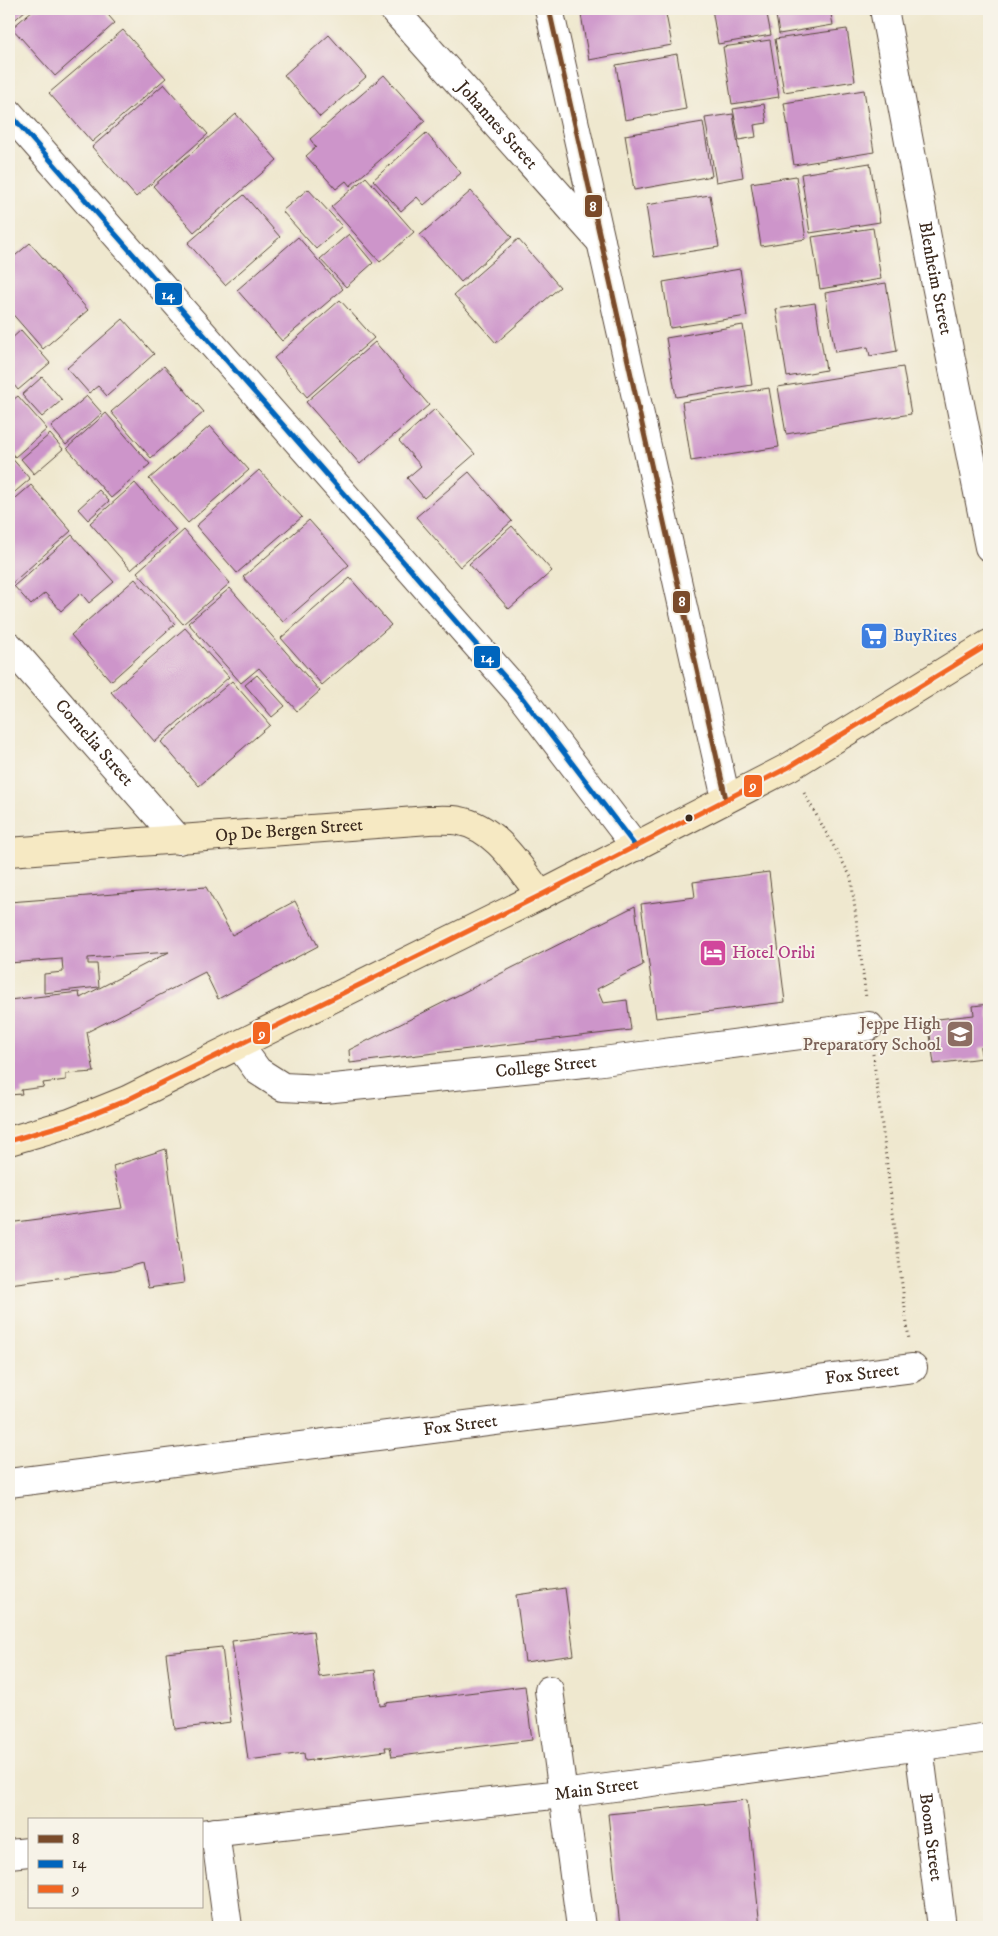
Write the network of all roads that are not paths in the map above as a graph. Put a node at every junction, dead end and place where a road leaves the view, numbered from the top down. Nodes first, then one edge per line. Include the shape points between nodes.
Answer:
1 (393, 9) edge
2 (549, 9) edge
3 (884, 9) edge
4 (9, 113) edge
5 (602, 243) junction
6 (989, 546) edge
7 (989, 644) edge
8 (9, 646) edge
9 (726, 799) junction
10 (179, 840) junction
11 (636, 847) junction
12 (9, 852) edge
13 (541, 895) junction
14 (869, 1026) road end
15 (239, 1044) junction
16 (9, 1141) edge
17 (913, 1368) road end
18 (9, 1483) edge
19 (549, 1690) dead end
20 (989, 1737) edge
21 (919, 1747) junction
22 (562, 1794) junction
23 (208, 1833) edge
24 (28, 1852) edge
25 (9, 1854) edge
26 (228, 1927) edge
27 (582, 1927) edge
28 (942, 1927) edge

1 - 5 street, Johannes Street
2 - 5 street
3 - 6 street, Blenheim Street
4 - 11 street via 517,691
5 - 9 street
7 - 9 main road via 789,766
8 - 10 street, Cornelia Street
9 - 11 main road
10 - 12 main road, Op De Bergen Street
10 - 13 main road, Op De Bergen Street via 429,820 460,821 489,834
11 - 13 main road
13 - 15 main road
14 - 15 street, College Street via 595,1062 324,1089 283,1087 258,1071
15 - 16 main road via 127,1100 70,1123
17 - 18 street, Fox Street
19 - 22 street
20 - 21 street, Main Street
21 - 22 street, Main Street
21 - 28 street, Boom Street
22 - 23 street, Main Street
22 - 27 street
23 - 26 street
24 - 25 street

